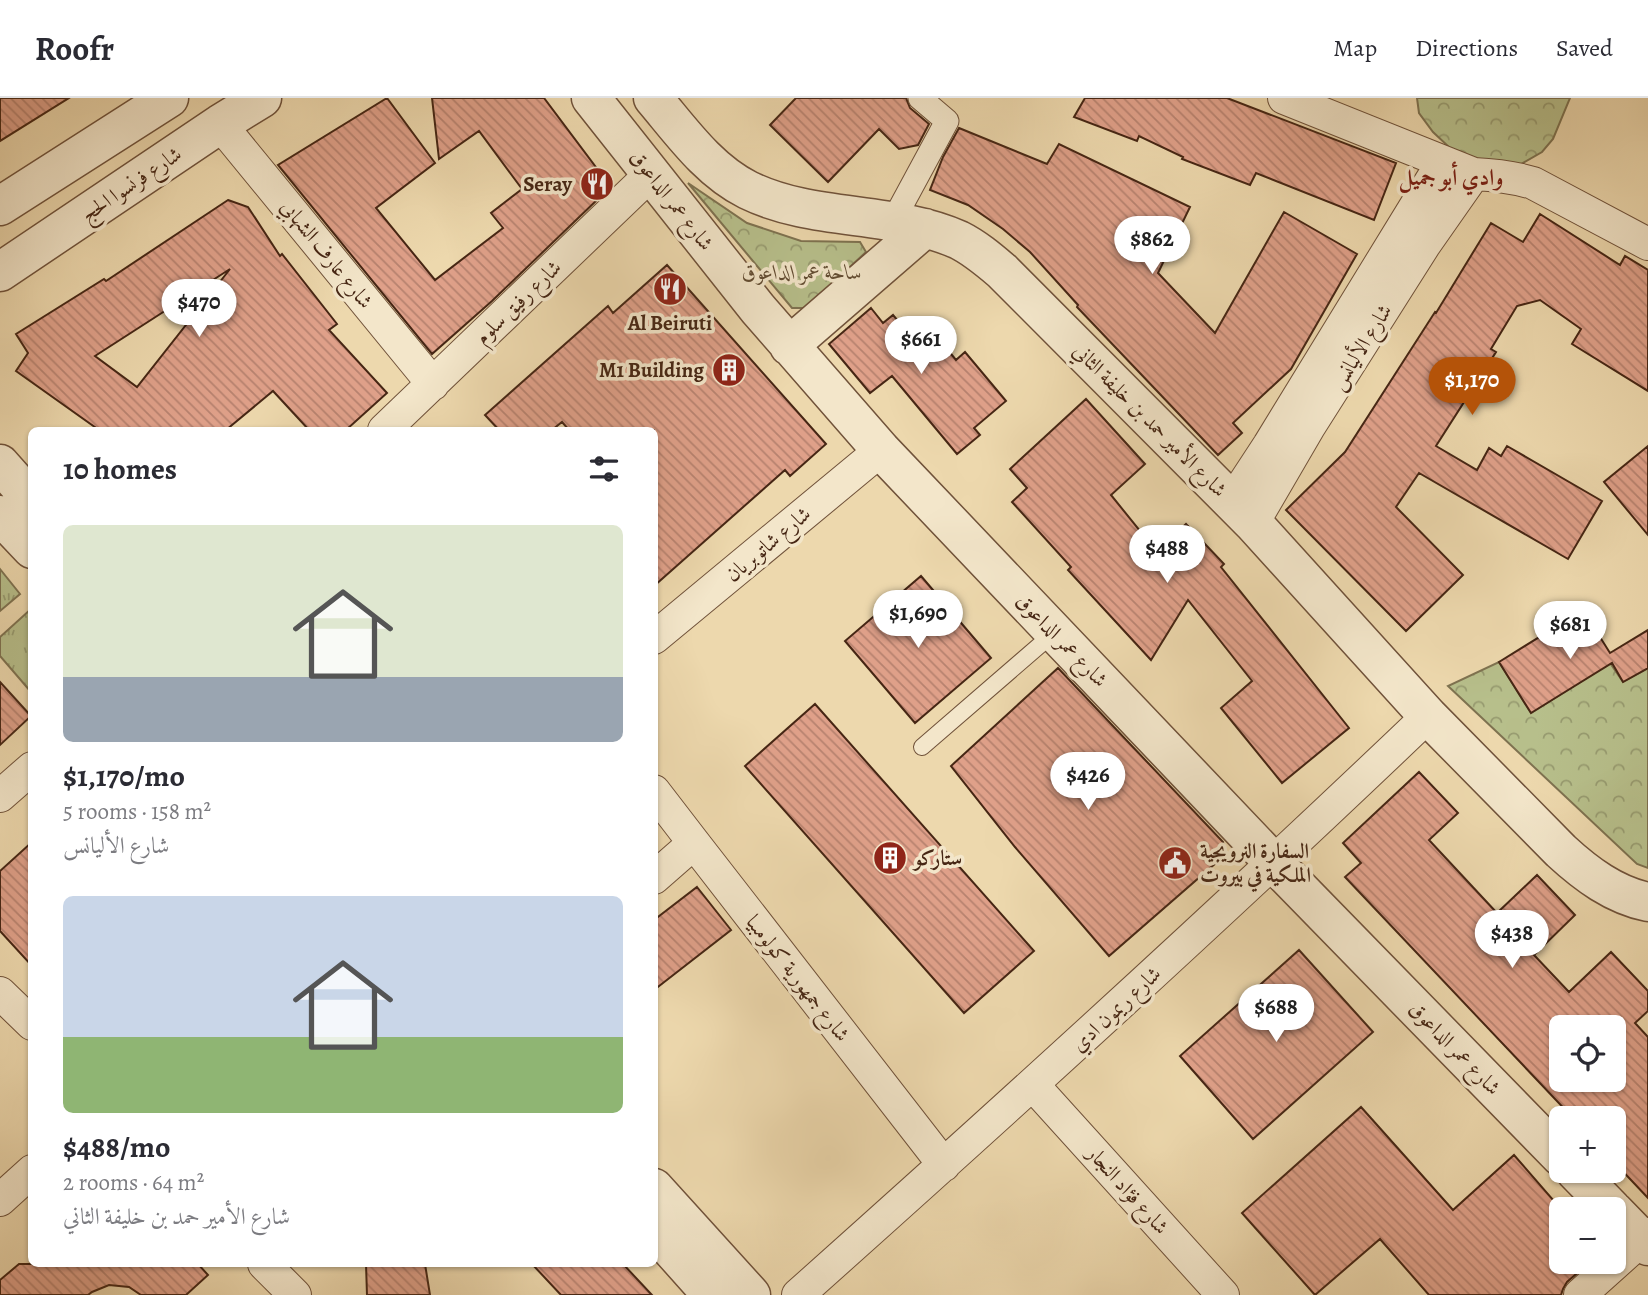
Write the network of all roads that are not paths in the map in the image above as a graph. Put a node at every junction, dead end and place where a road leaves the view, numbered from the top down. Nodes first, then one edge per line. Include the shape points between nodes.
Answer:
1 (169, 98) edge
2 (262, 98) edge
3 (592, 98) edge
4 (653, 98) edge
5 (920, 98) edge
6 (1284, 98) edge
7 (220, 124) junction
8 (1442, 163) junction
9 (651, 174) junction
10 (1474, 174) junction
11 (0, 206) edge
12 (909, 225) junction
13 (1648, 244) edge
14 (0, 272) edge
15 (789, 346) junction
16 (433, 384) junction
17 (387, 427) edge
18 (881, 450) junction
19 (0, 464) edge
20 (28, 496) edge
21 (1242, 513) junction
22 (0, 515) edge
23 (28, 545) edge
24 (1055, 632) junction
25 (658, 635) edge
26 (1428, 716) junction
27 (922, 747) dead end
28 (28, 772) edge
29 (0, 796) edge
30 (658, 796) edge
31 (694, 843) junction
32 (1274, 863) junction
33 (658, 874) edge
34 (1648, 902) edge
35 (0, 993) edge
36 (28, 1020) edge
37 (1033, 1085) junction
38 (1549, 1145) edge
39 (944, 1165) junction
40 (28, 1175) edge
41 (1587, 1183) edge
42 (658, 1192) edge
43 (1600, 1197) edge
44 (0, 1200) edge
45 (1626, 1222) edge
46 (658, 1234) edge
47 (1646, 1240) edge
48 (267, 1267) edge
49 (295, 1295) edge
50 (712, 1295) edge
51 (751, 1295) edge
52 (797, 1295) edge
53 (1223, 1295) edge
54 (1580, 1295) edge

1 - 11 street
2 - 7 street, شارع فرنسوا الحج
3 - 9 street, شارع عمر الداعوق
4 - 12 street, شارع الأمير حمد بن خليفة الثاني via 708,161 745,189 795,206
5 - 12 street via 947,121
6 - 8 street
7 - 14 street, شارع فرنسوا الحج
7 - 16 street, شارع عارف الشهابي
8 - 10 street
8 - 21 street, شارع الأليانس via 1269,445
9 - 15 street, شارع عمر الداعوق
9 - 16 street, شارع رفيق سلوم
10 - 13 street via 1533,183
10 - 21 street, شارع الأليانس via 1309,427
12 - 15 street
12 - 21 street, شارع الأمير حمد بن خليفة الثاني via 960,241 1002,271
15 - 18 street, شارع عمر الداعوق
16 - 17 street, شارع رفيق سلوم
18 - 24 street, شارع عمر الداعوق
18 - 25 street, شارع شاتوبريان
19 - 20 street
21 - 26 street, شارع الأمير حمد بن خليفة الثاني
22 - 23 street
24 - 27 lane
24 - 32 street, شارع عمر الداعوق
26 - 32 street, شارع ريمون ادي
26 - 34 street, شارع الأمير حمد بن خليفة الثاني via 1578,868 1616,891
28 - 29 street
30 - 31 street, شارع جمهورية كولومبيا
31 - 33 street
31 - 39 street, شارع جمهورية كولومبيا
32 - 37 street, شارع ريمون ادي
32 - 38 street, شارع عمر الداعوق
35 - 36 street
37 - 39 street, شارع ريمون ادي
37 - 53 street, شارع فؤاد النجار
39 - 52 street, شارع ريمون ادي
40 - 44 street
41 - 43 street
42 - 51 street
45 - 47 street
46 - 50 street
47 - 54 street
48 - 49 street

